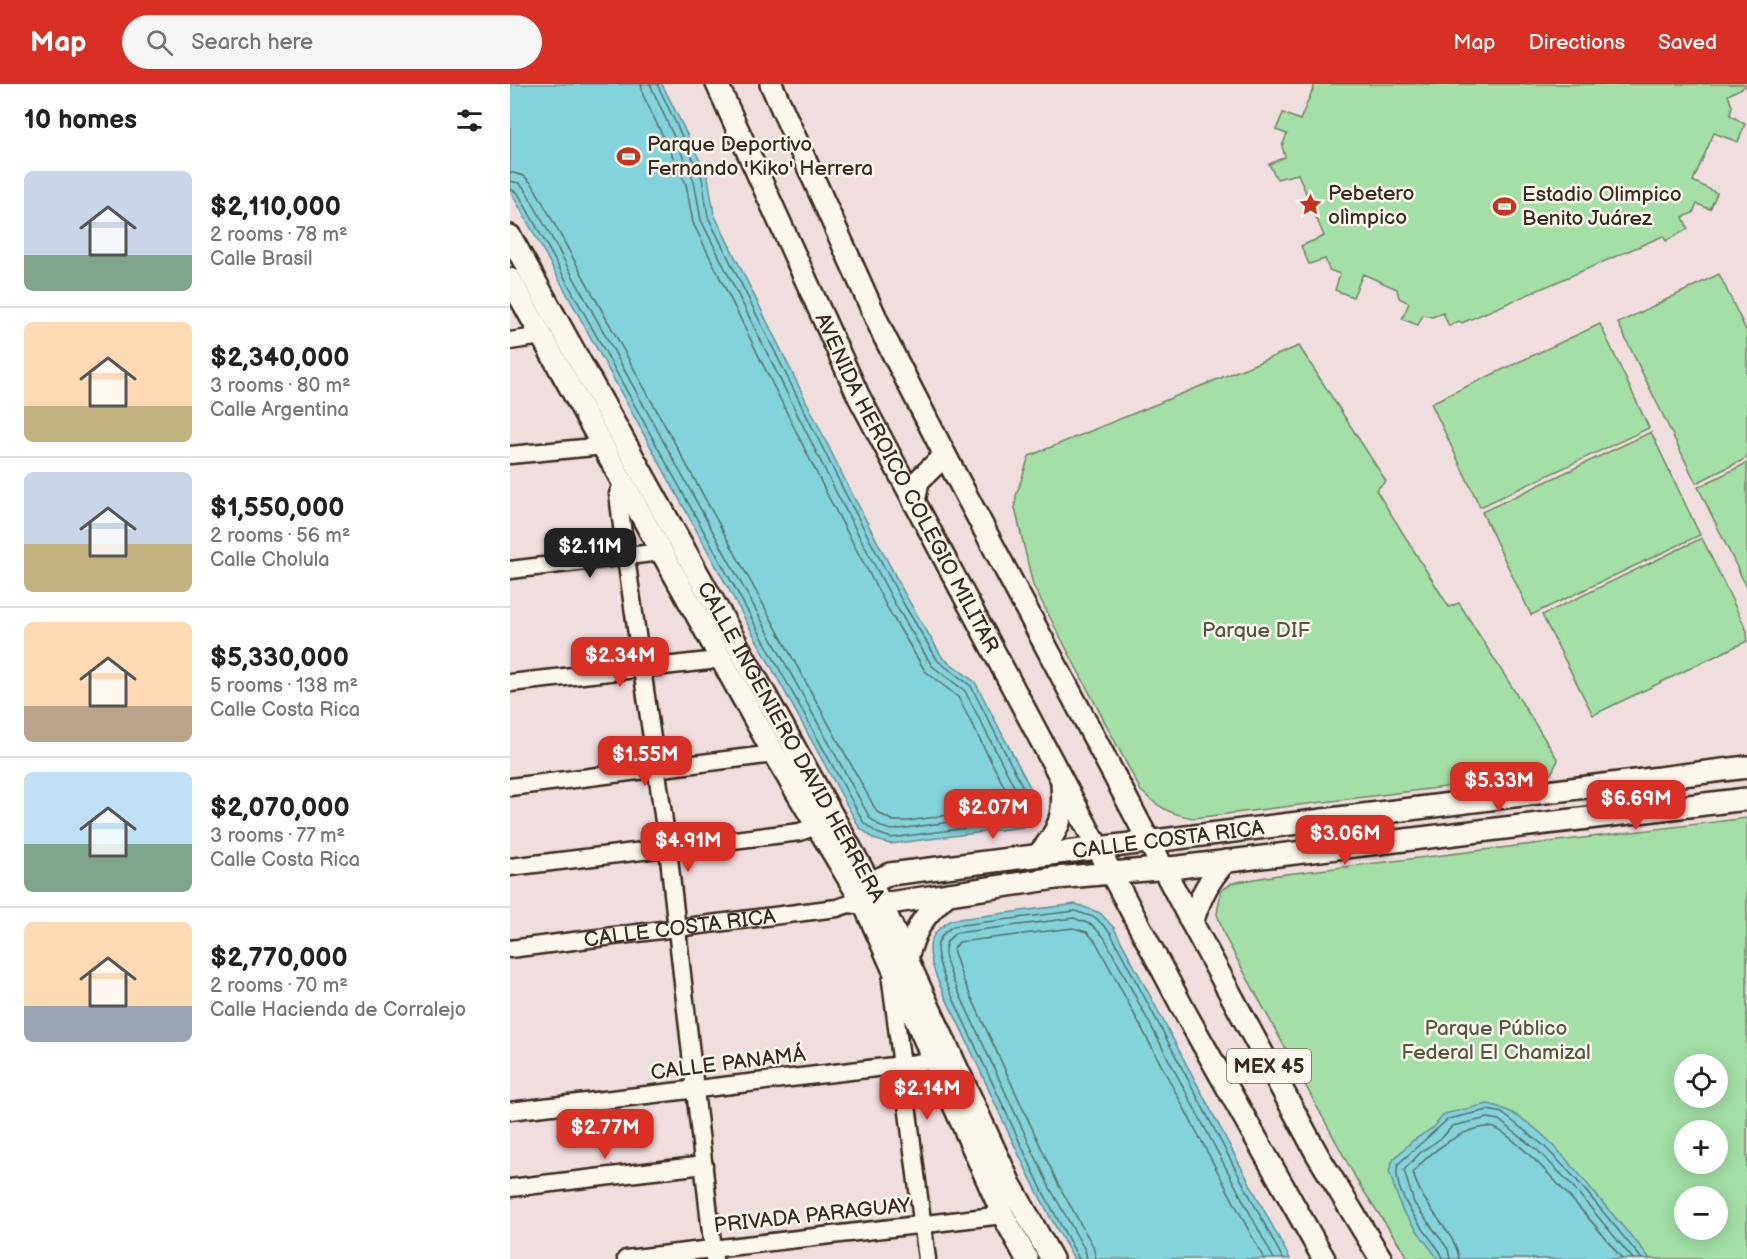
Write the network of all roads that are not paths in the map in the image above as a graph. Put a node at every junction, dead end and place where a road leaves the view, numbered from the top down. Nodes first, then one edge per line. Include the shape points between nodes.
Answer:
1 (717, 84) edge
2 (771, 84) edge
3 (510, 236) edge
4 (510, 279) edge
5 (542, 336) junction
6 (510, 341) edge
7 (602, 443) junction
8 (510, 455) edge
9 (945, 455) junction
10 (623, 483) junction
11 (914, 502) junction
12 (661, 552) junction
13 (626, 558) junction
14 (510, 570) edge
15 (719, 657) junction
16 (640, 669) junction
17 (510, 683) edge
18 (774, 754) junction
19 (1747, 767) edge
20 (655, 769) junction
21 (1062, 778) junction
22 (510, 787) edge
23 (1516, 795) junction
24 (1747, 799) edge
25 (818, 825) junction
26 (1521, 825) junction
27 (1150, 843) junction
28 (1098, 847) junction
29 (668, 849) junction
30 (1039, 854) junction
31 (1226, 861) junction
32 (510, 867) edge
33 (1164, 869) junction
34 (1112, 874) junction
35 (1056, 878) junction
36 (948, 894) junction
37 (865, 899) junction
38 (1132, 914) junction
39 (1192, 923) junction
40 (677, 928) junction
41 (510, 949) edge
42 (902, 967) junction
43 (940, 1055) junction
44 (902, 1065) junction
45 (695, 1089) junction
46 (510, 1111) edge
47 (704, 1165) junction
48 (510, 1188) edge
49 (1003, 1215) junction
50 (923, 1225) junction
51 (714, 1253) edge
52 (626, 1259) edge
53 (927, 1259) edge
54 (1027, 1259) edge
55 (1052, 1259) edge
56 (1324, 1259) edge
57 (1381, 1259) edge

1 - 11 main road, AVENIDA HEROICO COLEGIO MILITAR via 859,397
2 - 9 main road via 884,336
3 - 37 main road, CALLE INGENIERO DAVID HERRERA
4 - 5 main road, CALLE INGENIERO DAVID HERRERA
5 - 6 street
5 - 7 main road, CALLE INGENIERO DAVID HERRERA
7 - 8 street
7 - 10 main road, CALLE INGENIERO DAVID HERRERA
9 - 11 main road via 918,481
9 - 27 main road
10 - 12 main road, CALLE INGENIERO DAVID HERRERA
10 - 13 street via 618,494
11 - 21 main road, AVENIDA HEROICO COLEGIO MILITAR
12 - 13 street
12 - 15 main road, CALLE INGENIERO DAVID HERRERA
13 - 14 street
13 - 16 street
15 - 16 street
15 - 18 main road, CALLE INGENIERO DAVID HERRERA
16 - 17 street
16 - 20 street
18 - 20 street
18 - 25 main road, CALLE INGENIERO DAVID HERRERA
19 - 23 main road, CALLE COSTA RICA
20 - 22 street
20 - 29 street
21 - 28 main road, AVENIDA HEROICO COLEGIO MILITAR
21 - 30 main road via 1063,816 1054,836
23 - 26 main road
23 - 27 main road, CALLE COSTA RICA
24 - 26 main road, CALLE COSTA RICA
25 - 29 street via 800,832
25 - 37 main road, CALLE INGENIERO DAVID HERRERA
26 - 31 main road, CALLE COSTA RICA
27 - 28 main road, CALLE COSTA RICA
27 - 33 main road
28 - 30 main road, CALLE COSTA RICA
28 - 34 main road, AVENIDA HEROICO COLEGIO MILITAR
29 - 32 street
29 - 40 street
30 - 37 main road, CALLE COSTA RICA via 890,874
31 - 33 main road, CALLE COSTA RICA
31 - 39 main road via 1201,895
33 - 34 main road, CALLE COSTA RICA
33 - 39 main road, MEX 45
34 - 35 main road, CALLE COSTA RICA
34 - 38 main road, MEX 45
35 - 36 main road, CALLE COSTA RICA
35 - 38 main road via 1097,890
36 - 37 main road, CALLE COSTA RICA
36 - 42 main road via 922,919
37 - 40 street, CALLE COSTA RICA via 837,908
37 - 42 main road, CALLE INGENIERO DAVID HERRERA
38 - 56 main road, MEX 45
39 - 57 main road, MEX 45 via 1317,1154
40 - 41 street, CALLE COSTA RICA
40 - 45 street
42 - 43 main road, CALLE INGENIERO DAVID HERRERA
42 - 44 street via 891,981
43 - 44 street, CALLE PANAMÁ
43 - 49 main road, CALLE INGENIERO DAVID HERRERA
43 - 55 main road, CALLE INGENIERO DAVID HERRERA
44 - 45 street, CALLE PANAMÁ
44 - 50 street
45 - 46 street, CALLE PANAMÁ
45 - 47 street
47 - 48 street
47 - 51 street
49 - 50 street, PRIVADA PARAGUAY
49 - 54 main road, CALLE INGENIERO DAVID HERRERA
50 - 51 street, PRIVADA PARAGUAY
50 - 53 street
51 - 52 street, PRIVADA PARAGUAY

